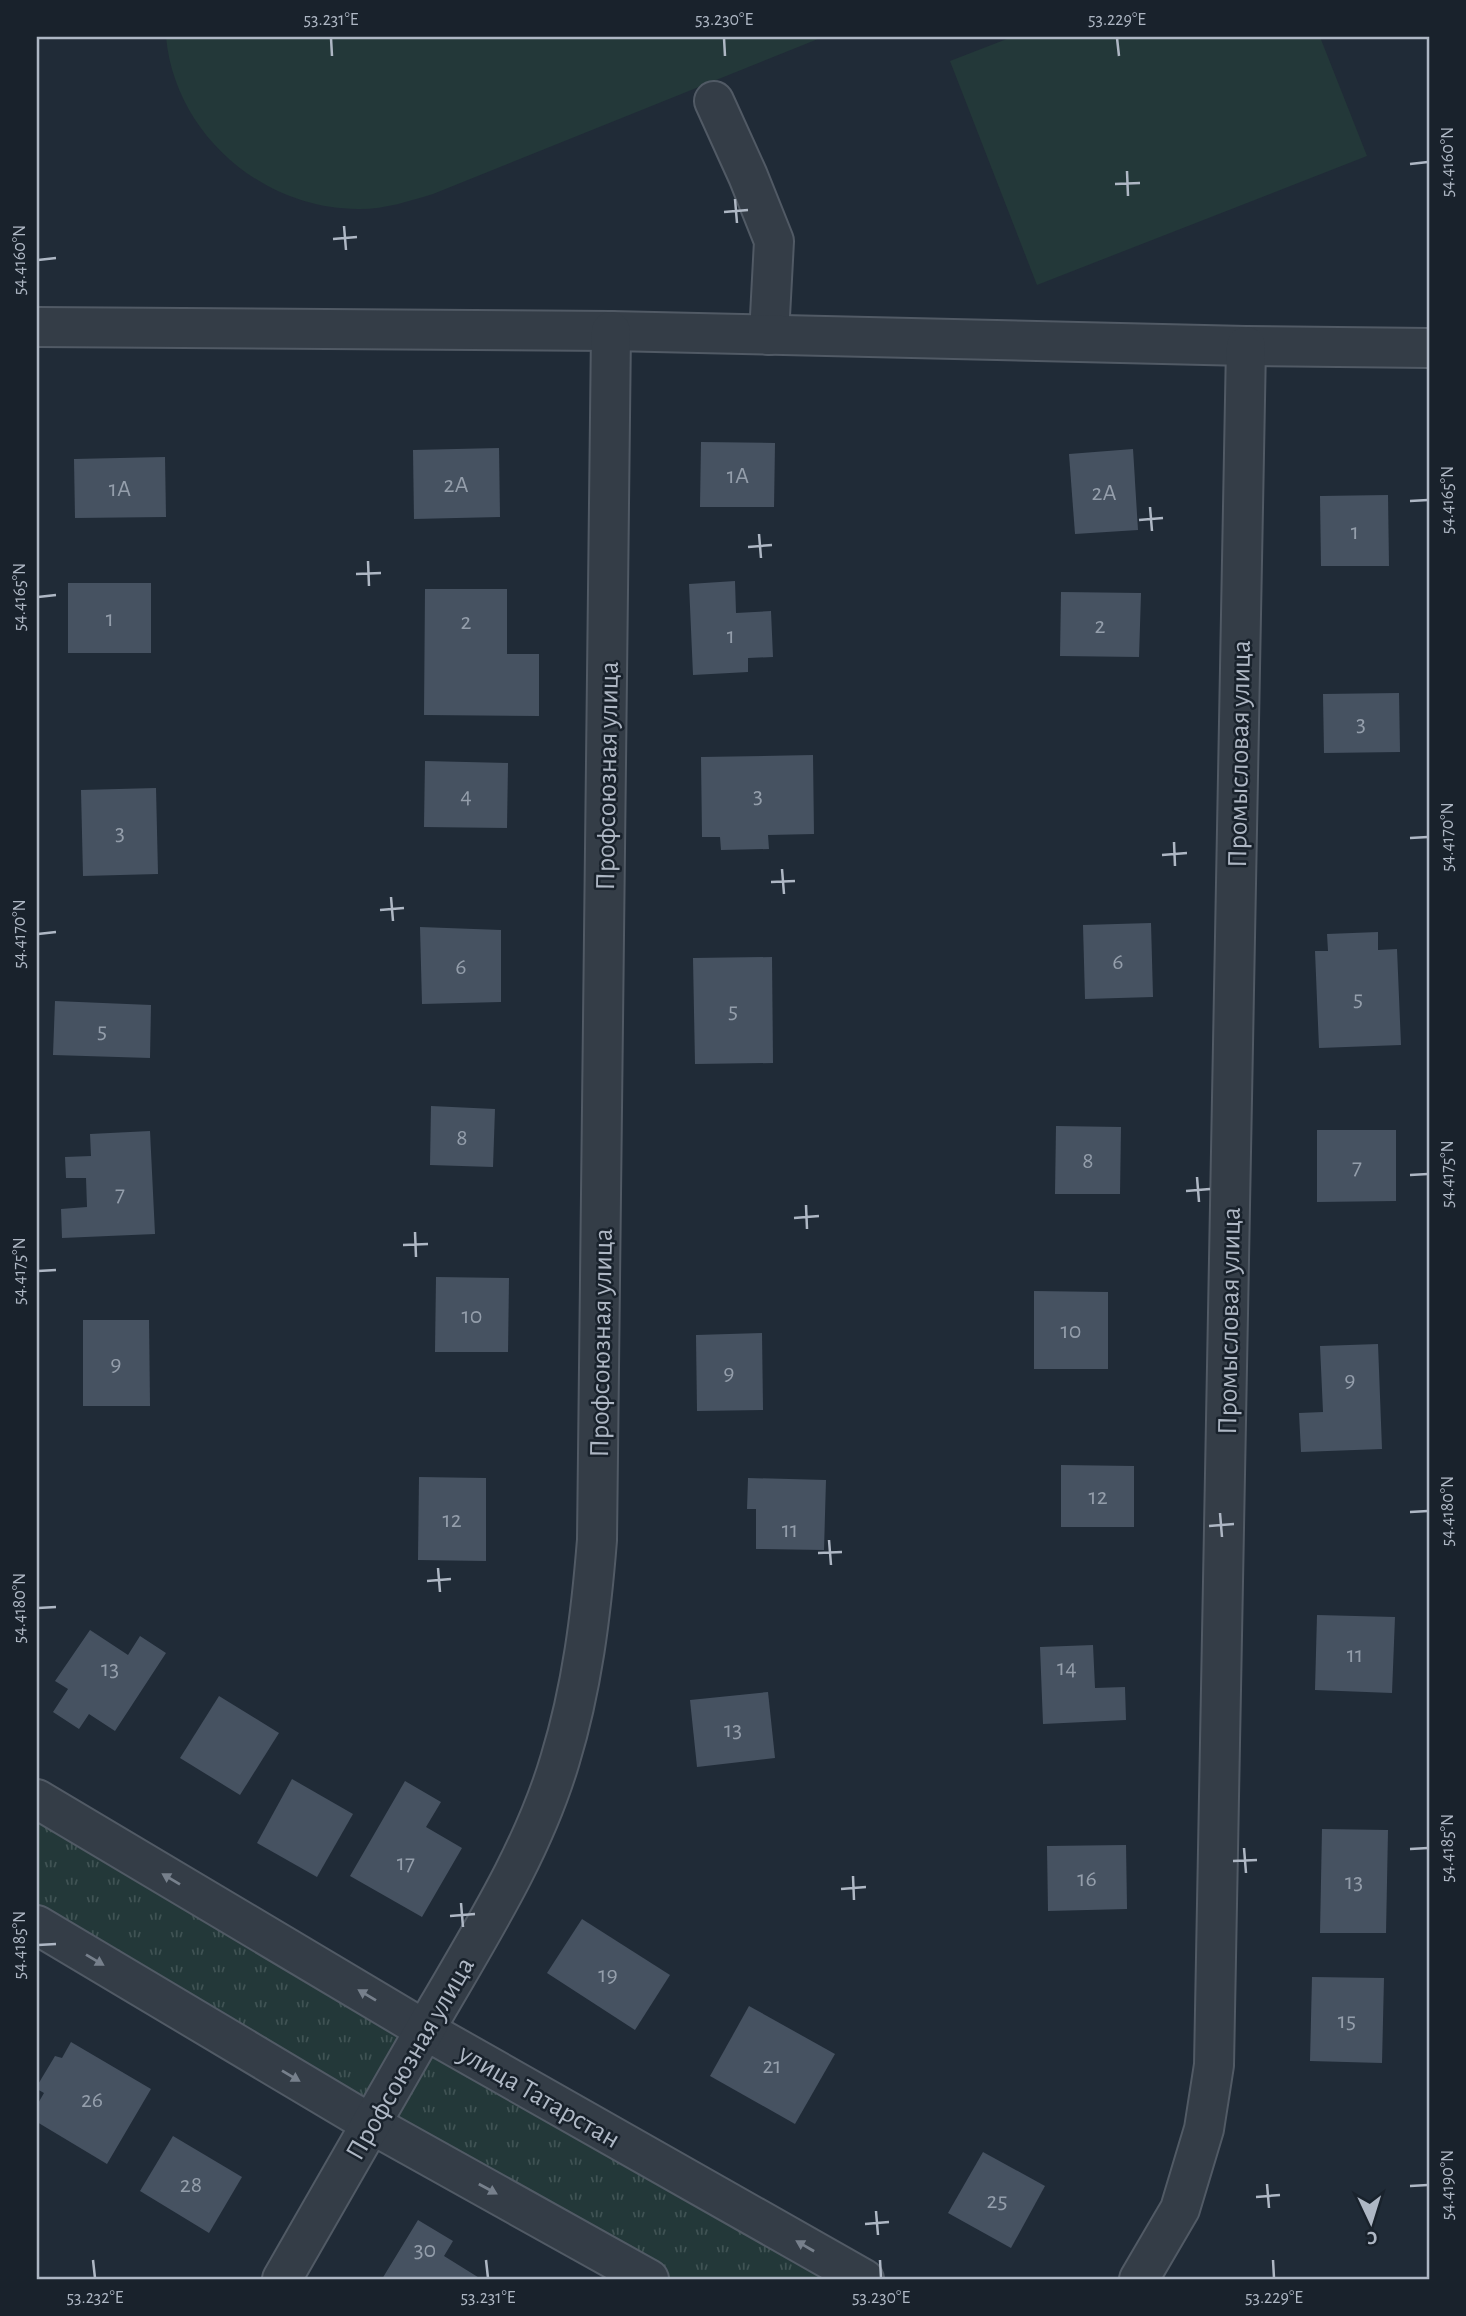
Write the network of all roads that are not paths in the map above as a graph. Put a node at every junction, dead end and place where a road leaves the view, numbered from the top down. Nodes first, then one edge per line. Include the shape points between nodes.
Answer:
1 (714, 101) dead end
2 (37, 327) edge
3 (611, 331) junction
4 (769, 335) junction
5 (1246, 346) junction
6 (1429, 348) edge
7 (37, 1799) edge
8 (37, 1925) edge
9 (425, 2030) junction
10 (371, 2124) junction
11 (282, 2279) edge
12 (649, 2279) edge
13 (864, 2279) edge
14 (1139, 2279) edge

1 - 4 street via 774,241
2 - 3 street
3 - 4 street
3 - 9 street, Профсоюзная улица via 597,1540 591,1613 576,1700 534,1832
4 - 5 street
5 - 6 street
5 - 14 street, Промысловая улица via 1214,2065 1204,2129 1180,2209
9 -> 7 street, улица Татарстан
8 -> 10 street
9 - 10 street, Профсоюзная улица
13 -> 9 street, улица Татарстан
10 - 11 street, Профсоюзная улица
10 -> 12 street

